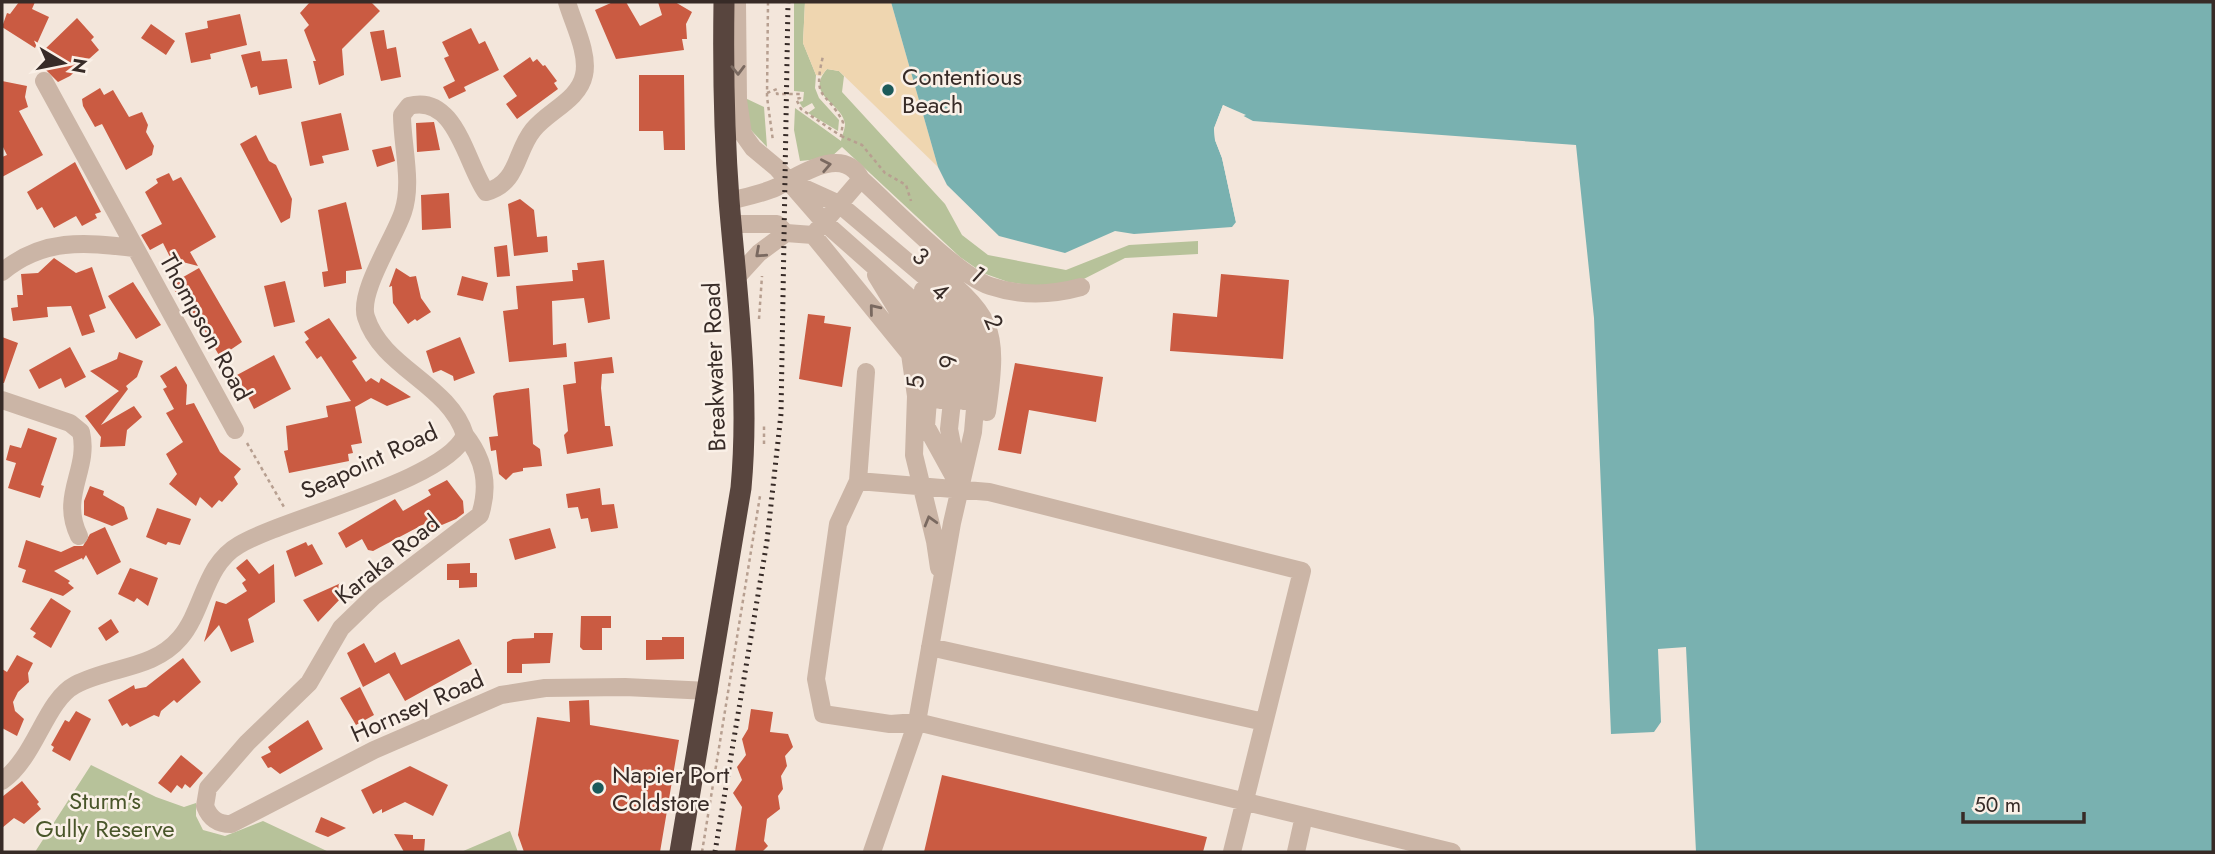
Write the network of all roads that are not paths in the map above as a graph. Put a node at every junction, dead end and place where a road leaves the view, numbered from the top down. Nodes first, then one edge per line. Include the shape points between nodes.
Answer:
1 (567, 2) edge
2 (724, 2) edge
3 (737, 2) edge
4 (44, 81) dead end
5 (861, 179) junction
6 (786, 180) junction
7 (729, 201) junction
8 (831, 214) junction
9 (732, 225) junction
10 (786, 233) junction
11 (134, 248) junction
12 (863, 256) junction
13 (2, 272) edge
14 (737, 277) junction
15 (1081, 287) dead end
16 (866, 372) dead end
17 (2, 400) edge
18 (240, 435) road end
19 (464, 435) junction
20 (858, 481) junction
21 (920, 485) junction
22 (960, 487) junction
23 (79, 537) dead end
24 (941, 589) junction
25 (930, 647) junction
26 (709, 691) junction
27 (917, 722) junction
28 (1264, 722) junction
29 (2, 780) edge
30 (1244, 802) junction
31 (207, 812) joint
32 (1304, 816) junction
33 (1380, 844) edge
34 (1445, 851) edge
35 (680, 852) edge
36 (872, 852) edge
37 (1232, 852) edge
38 (1296, 852) edge

1 - 19 street, Seapoint Road via 585,61 579,89 535,127 500,188 486,192 453,124 442,112 421,104 409,106 401,115 407,191 404,209 368,292 366,318 389,353 453,409
2 - 7 highway, Breakwater Road
3 -> 6 street, 4 via 743,134
4 - 11 street, Thompson Road
6 -> 5 street via 839,163 855,167
5 - 8 street
5 - 15 street via 942,252 988,286 1038,293
6 - 7 street
6 - 8 street, 1
6 - 8 street, 4
7 - 9 highway, Breakwater Road
8 - 10 street
8 - 12 street, 4
21 -> 8 street via 914,455 916,396 910,354
8 - 22 street, 3 via 938,304 958,328 966,384
8 - 22 street, 1 via 958,288 990,327 993,365 984,434
9 - 10 street via 777,224
9 - 14 highway, Breakwater Road
10 -> 14 street
11 - 13 street, Thompson Road via 60,244 27,254
11 - 18 street, Thompson Road
12 - 22 street, 5 via 931,338 941,387 938,428
12 - 22 street, 4 via 928,311 944,336 954,383 949,429
14 - 26 highway, Breakwater Road via 747,432
16 - 20 street
17 - 23 street via 70,423 81,432 83,452 71,504
19 - 29 street, Seapoint Road via 452,453 426,467 239,545 225,555 187,629 169,648 152,659 74,685 52,710 22,762
19 - 31 street, Karaka Road via 482,461 480,515 374,596 341,628 309,683 208,788
20 - 21 street
20 - 27 street via 838,524 816,679 823,714 890,724
21 - 22 street
24 -> 21 street via 936,541
22 - 24 street
22 - 28 street via 1302,571
24 - 25 street
25 - 27 street
25 - 28 street
26 - 31 street, Hornsey Road via 545,688 501,695 374,750 231,824 218,823
26 - 35 highway, Breakwater Road
27 - 30 street
27 - 36 street
28 - 30 street
30 - 32 street
30 - 37 street
32 - 33 street
32 - 38 street
33 - 34 street

